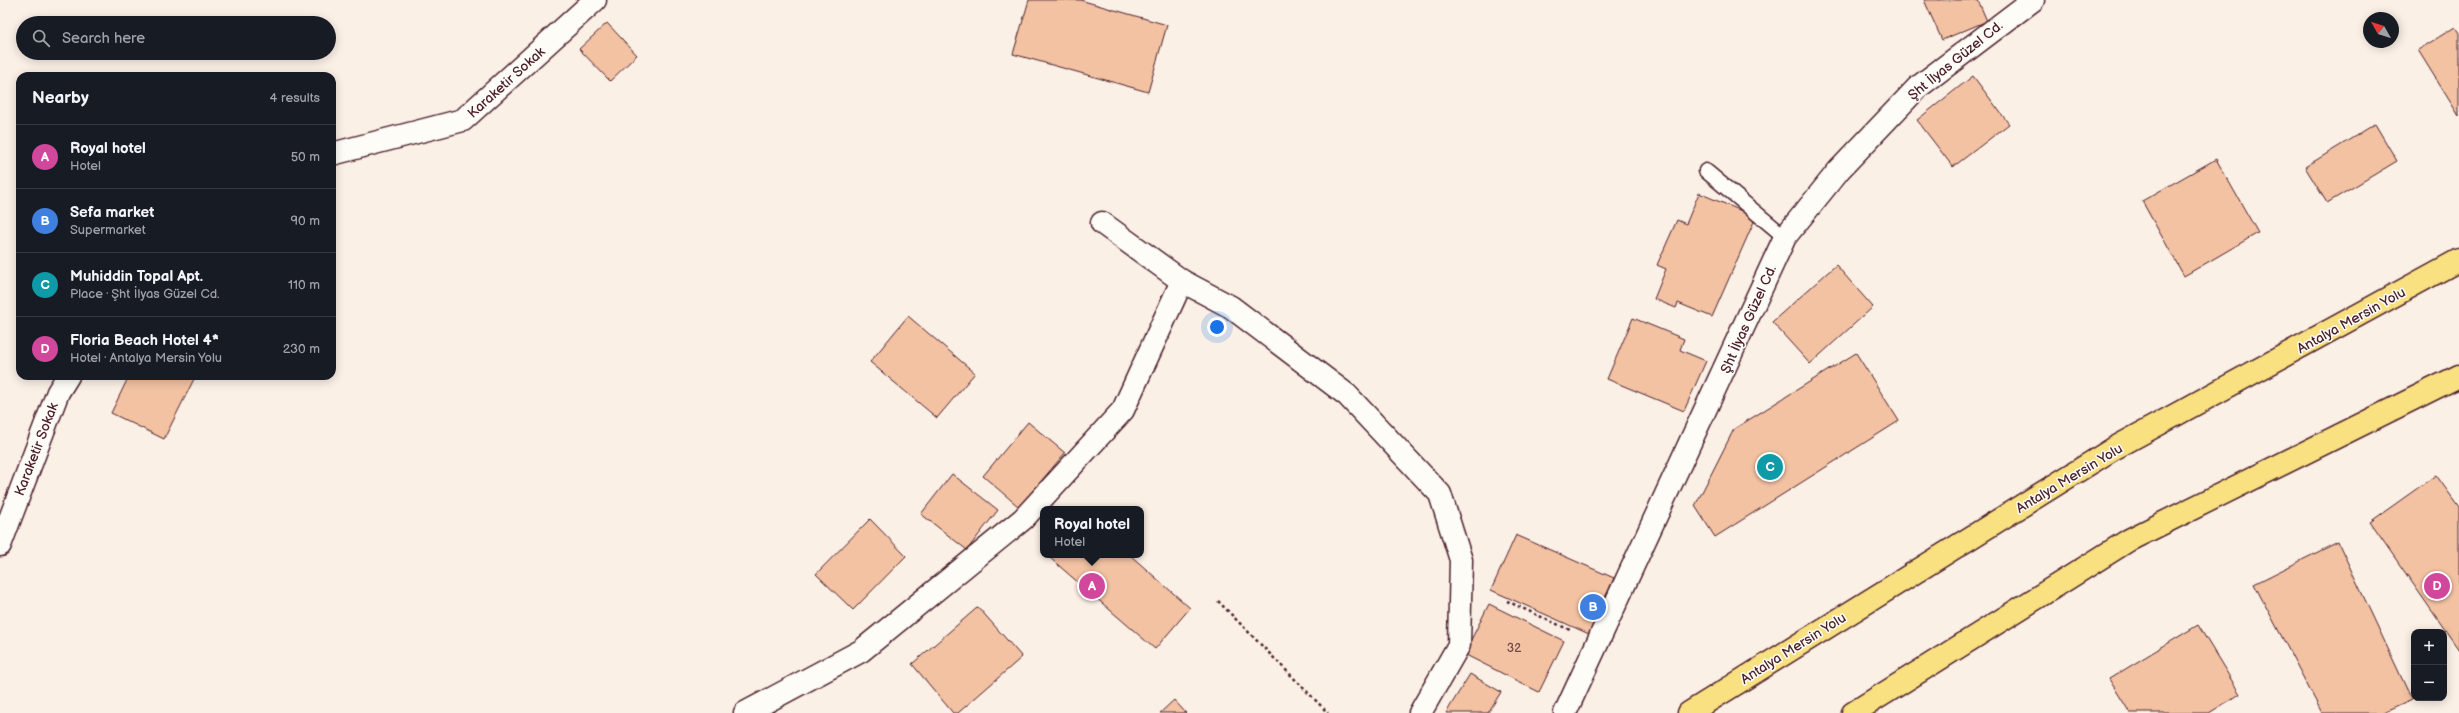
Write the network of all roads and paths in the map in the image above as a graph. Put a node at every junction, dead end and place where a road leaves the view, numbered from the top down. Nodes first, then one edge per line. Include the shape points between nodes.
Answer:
1 (595, 0) edge
2 (2033, 0) edge
3 (336, 153) edge
4 (1706, 171) dead end
5 (1102, 223) dead end
6 (1785, 237) junction
7 (2459, 260) edge
8 (1182, 281) junction
9 (2459, 376) edge
10 (66, 380) edge
11 (0, 546) edge
12 (1218, 601) dead end
13 (1507, 601) dead end
14 (1573, 632) dead end
15 (746, 713) edge
16 (1328, 713) edge
17 (1420, 713) edge
18 (1565, 713) edge
19 (1688, 713) edge
20 (1853, 713) edge

1 - 3 street, Karaketir Sokak via 463,120
2 - 6 street, Şht İlyas Güzel Cd. via 1917,88 1839,170
4 - 6 lane
5 - 8 street
6 - 18 street, Şht İlyas Güzel Cd.
7 - 19 highway, Antalya Mersin Yolu via 2113,449
8 - 15 street via 1123,410 1023,519 861,651
8 - 17 street via 1231,307 1347,395 1440,494 1461,560 1459,645
9 - 20 highway via 2129,540
10 - 11 street, Karaketir Sokak via 58,392
12 - 16 path
13 - 14 path

